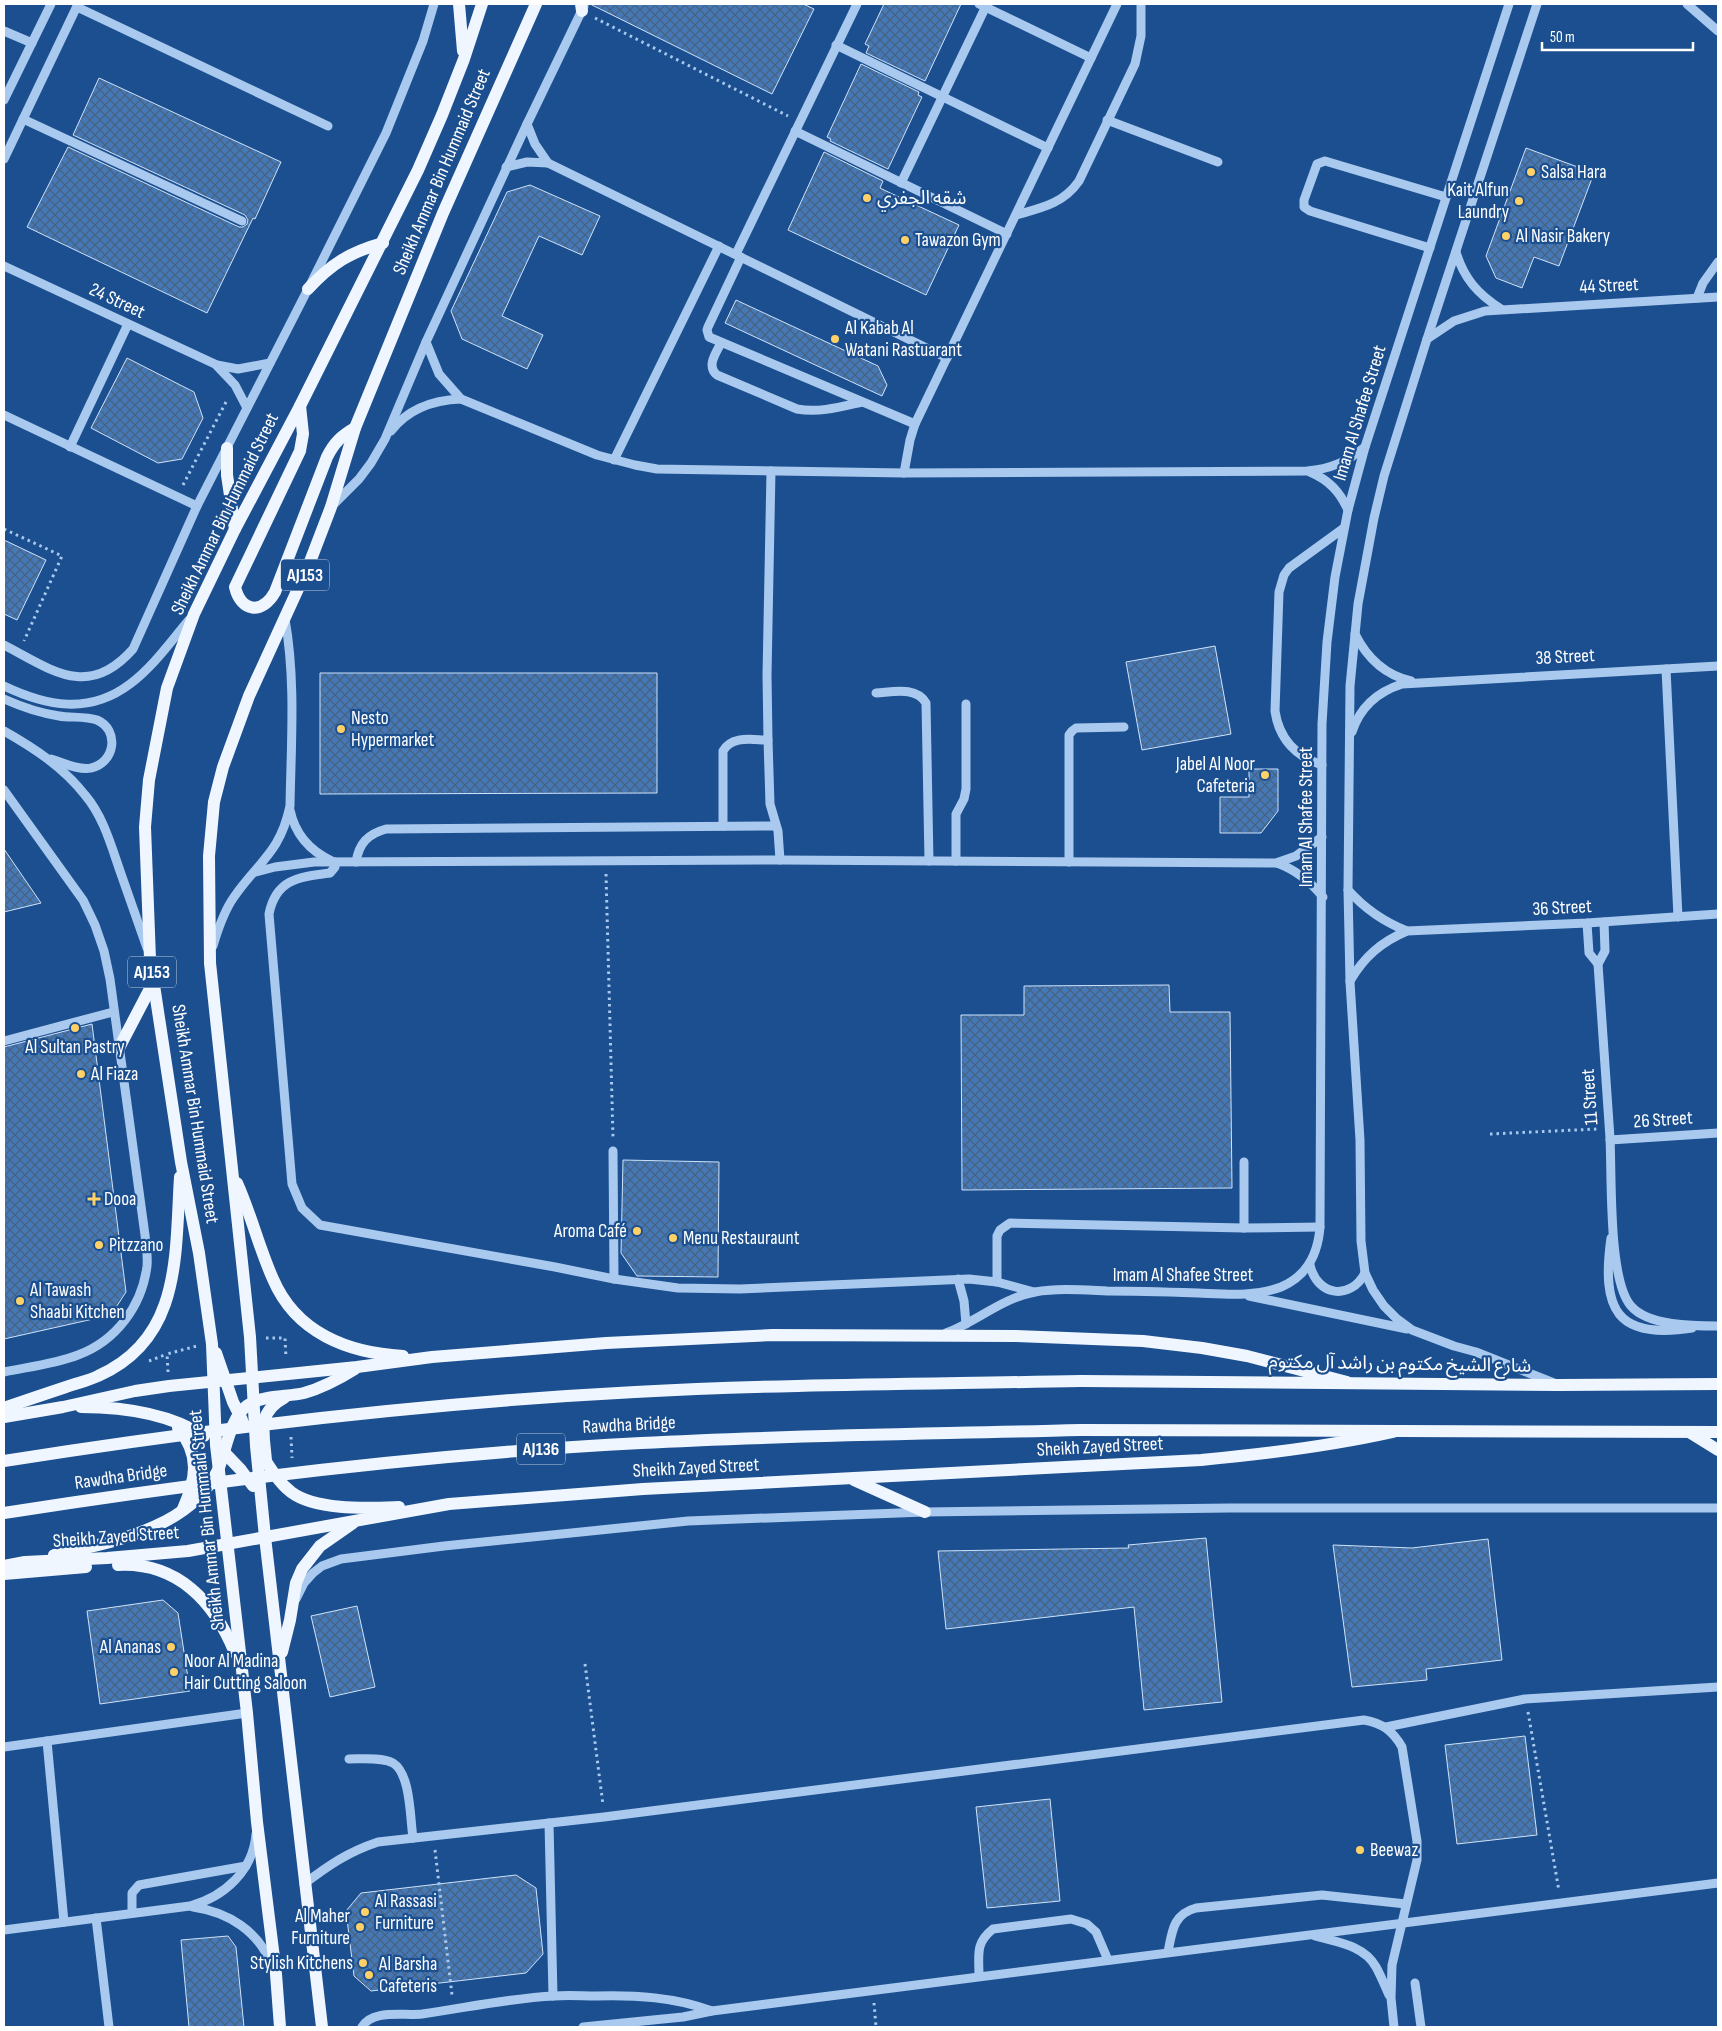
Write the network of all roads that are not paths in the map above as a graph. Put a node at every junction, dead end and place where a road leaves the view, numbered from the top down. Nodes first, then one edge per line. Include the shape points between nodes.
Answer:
1 (51, 4) edge
2 (434, 4) edge
3 (459, 4) edge
4 (482, 4) edge
5 (536, 4) edge
6 (857, 4) edge
7 (1117, 4) edge
8 (1141, 4) edge
9 (1509, 4) edge
10 (1536, 4) edge
11 (1687, 4) edge
12 (984, 5) edge
13 (77, 6) edge
14 (583, 6) edge
15 (4, 31) edge
16 (1718, 31) edge
17 (32, 43) junction
18 (836, 45) junction
19 (1091, 58) junction
20 (464, 59) junction
21 (942, 96) junction
22 (4, 100) edge
23 (23, 119) junction
24 (1107, 120) junction
25 (526, 124) junction
26 (328, 126) dead end
27 (795, 131) junction
28 (1048, 148) junction
29 (4, 159) edge
30 (1218, 162) dead end
31 (548, 163) junction
32 (506, 167) junction
33 (900, 182) junction
34 (1446, 197) junction
35 (1016, 215) junction
36 (242, 221) dead end
37 (1006, 234) junction
38 (382, 243) junction
39 (719, 246) junction
40 (1430, 248) junction
41 (1456, 252) junction
42 (738, 256) junction
43 (1718, 262) edge
44 (4, 266) edge
45 (308, 289) junction
46 (1718, 297) edge
47 (1697, 298) junction
48 (1501, 309) junction
49 (128, 324) junction
50 (1427, 339) junction
51 (426, 342) junction
52 (721, 343) junction
53 (947, 358) junction
54 (270, 364) junction
55 (217, 366) junction
56 (461, 399) junction
57 (863, 402) junction
58 (300, 406) junction
59 (247, 408) junction
60 (4, 415) edge
61 (915, 424) junction
62 (355, 428) junction
63 (385, 439) junction
64 (70, 447) junction
65 (1365, 447) junction
66 (227, 448) junction
67 (614, 460) junction
68 (771, 471) junction
69 (1307, 471) junction
70 (904, 472) junction
71 (197, 506) junction
72 (331, 507) junction
73 (1348, 510) junction
74 (1344, 528) junction
75 (235, 529) junction
76 (194, 614) junction
77 (285, 619) junction
78 (1355, 634) junction
79 (4, 645) edge
80 (1718, 666) edge
81 (1666, 668) junction
82 (1414, 682) junction
83 (4, 686) edge
84 (876, 693) dead end
85 (4, 699) edge
86 (966, 704) dead end
87 (1124, 727) dead end
88 (4, 731) edge
89 (1350, 738) junction
90 (768, 740) junction
91 (46, 757) junction
92 (1322, 765) junction
93 (4, 790) edge
94 (290, 806) junction
95 (723, 826) junction
96 (776, 826) junction
97 (1322, 837) junction
98 (780, 860) junction
99 (929, 861) junction
100 (956, 861) junction
101 (335, 862) junction
102 (356, 862) junction
103 (1069, 862) junction
104 (1276, 863) junction
105 (256, 872) junction
106 (1348, 890) junction
107 (1322, 897) junction
108 (1718, 914) edge
109 (1678, 917) junction
110 (1604, 922) junction
111 (1587, 923) junction
112 (1407, 931) junction
113 (150, 958) junction
114 (210, 963) junction
115 (1598, 964) junction
116 (154, 981) junction
117 (1350, 982) junction
118 (113, 1012) junction
119 (4, 1041) edge
120 (118, 1048) junction
121 (1718, 1133) edge
122 (1610, 1140) junction
123 (613, 1150) road end
124 (181, 1162) junction
125 (1244, 1162) dead end
126 (232, 1171) junction
127 (1244, 1228) junction
128 (1320, 1228) junction
129 (1613, 1228) junction
130 (1310, 1265) junction
131 (1365, 1273) junction
132 (614, 1279) junction
133 (958, 1279) junction
134 (996, 1282) junction
135 (1034, 1292) junction
136 (1242, 1294) junction
137 (966, 1324) junction
138 (1704, 1326) junction
139 (1718, 1326) edge
140 (1412, 1330) junction
141 (938, 1336) junction
142 (432, 1357) junction
143 (357, 1367) junction
144 (4, 1372) edge
145 (252, 1377) junction
146 (219, 1381) junction
147 (1081, 1381) joint
148 (1347, 1382) junction
149 (1718, 1384) edge
150 (1559, 1385) junction
151 (288, 1395) junction
152 (253, 1403) junction
153 (63, 1407) junction
154 (4, 1408) edge
155 (240, 1415) junction
156 (4, 1417) edge
157 (171, 1419) junction
158 (1393, 1432) junction
159 (1689, 1432) junction
160 (1718, 1432) edge
161 (256, 1446) junction
162 (220, 1448) junction
163 (1718, 1450) edge
164 (4, 1461) edge
165 (266, 1462) junction
166 (218, 1469) junction
167 (851, 1479) junction
168 (261, 1501) junction
169 (449, 1504) junction
170 (1718, 1508) edge
171 (182, 1511) junction
172 (924, 1512) junction
173 (4, 1514) edge
174 (358, 1520) junction
175 (265, 1537) junction
176 (226, 1542) junction
177 (25, 1562) junction
178 (4, 1566) edge
179 (4, 1574) edge
180 (290, 1620) junction
181 (280, 1659) junction
182 (241, 1666) junction
183 (1718, 1687) edge
184 (247, 1713) junction
185 (1386, 1727) junction
186 (47, 1740) junction
187 (4, 1746) edge
188 (349, 1759) dead end
189 (257, 1822) junction
190 (549, 1823) junction
191 (413, 1838) junction
192 (246, 1866) junction
193 (1718, 1883) edge
194 (304, 1884) junction
195 (1406, 1904) junction
196 (190, 1906) junction
197 (132, 1914) junction
198 (96, 1918) junction
199 (64, 1922) junction
200 (1401, 1924) junction
201 (4, 1930) edge
202 (1310, 1934) junction
203 (1168, 1952) junction
204 (1108, 1960) junction
205 (276, 1974) junction
206 (979, 1976) junction
207 (1416, 1983) dead end
208 (553, 1996) junction
209 (1391, 1998) junction
210 (712, 2012) junction
211 (109, 2027) edge
212 (280, 2027) edge
213 (322, 2027) edge
214 (362, 2027) edge
215 (583, 2027) edge
216 (1394, 2027) edge
217 (1421, 2027) edge

1 - 17 street
2 - 45 street via 423,41 386,133
3 - 20 main road
4 - 20 main road, Sheikh Ammar Bin Hummaid Street / AJ153
5 - 62 main road, Sheikh Ammar Bin Hummaid Street / AJ153 via 443,213
6 - 18 street
7 - 19 street
8 - 24 street via 1141,36 1135,64
9 - 34 street, Imam Al Shafee Street
10 - 41 street
11 - 16 street
12 - 19 street
12 - 21 street
13 - 23 street
13 - 26 street
14 - 25 street
15 - 17 street
17 - 22 street
18 - 21 street
18 - 27 street
19 - 28 street
20 - 38 main road, Sheikh Ammar Bin Hummaid Street / AJ153 via 418,170
21 - 28 street
21 - 33 street
23 - 29 street
23 - 36 street
24 - 30 street
24 - 35 street via 1073,189 1058,202
25 - 31 street
25 - 32 street
27 - 33 street
27 - 42 street
28 - 35 street
31 - 32 street via 528,162
31 - 39 street
32 - 51 street
33 - 37 street
34 - 40 street, Imam Al Shafee Street
34 - 40 street via 1325,161 1317,164 1304,200 1304,207 1310,211
35 - 37 street
37 - 53 street
38 - 45 main road via 342,259
38 - 58 main road, Sheikh Ammar Bin Hummaid Street / AJ153
39 - 42 street
39 - 67 street
40 - 65 street, Imam Al Shafee Street
41 - 48 street via 1474,288
41 - 50 street
42 - 52 street via 708,327 709,337
42 - 53 street
43 - 47 street via 1703,282
44 - 49 street, 24 Street
45 - 54 street
46 - 47 street, 44 Street
47 - 48 street, 44 Street
48 - 50 street, 44 Street via 1454,321
49 - 55 street, 24 Street
49 - 64 street
50 - 78 street via 1384,476 1365,561
51 - 56 street via 439,374
51 - 63 street
52 - 57 street
52 - 57 street via 712,363 714,373 797,409 817,411
53 - 61 street
54 - 55 street, 24 Street via 238,370
54 - 59 street
55 - 59 street, 24 Street via 235,385
56 - 63 street via 430,403 417,409
56 - 67 street
57 - 61 street
58 - 62 main road via 303,434 300,451 235,587 238,598 246,606 258,608 269,603 332,446 340,436
58 - 75 main road, Sheikh Ammar Bin Hummaid Street / AJ153
59 - 66 street
60 - 64 street
61 - 70 street
62 - 72 main road, Sheikh Ammar Bin Hummaid Street / AJ153
63 - 72 street via 359,479
64 - 71 street
65 - 69 street via 1355,456 1332,467
65 - 73 street, Imam Al Shafee Street
66 - 71 street
66 - 75 main road via 227,475
67 - 68 street via 657,469
68 - 70 street
68 - 90 street
69 - 70 street
69 - 73 street via 1328,482
71 - 79 street via 133,649 122,662 107,672 72,677 55,672
72 - 77 main road, Sheikh Ammar Bin Hummaid Street / AJ153
73 - 74 street, Imam Al Shafee Street
74 - 92 street, Imam Al Shafee Street via 1327,642
74 - 92 street via 1289,568 1279,592 1274,711 1282,735 1294,750
75 - 76 main road, Sheikh Ammar Bin Hummaid Street / AJ153
76 - 83 street via 146,669 111,696 90,703 45,703
76 - 113 main road, Sheikh Ammar Bin Hummaid Street / AJ153 via 167,688 149,780 145,827
77 - 94 street via 293,687
77 - 114 main road, Sheikh Ammar Bin Hummaid Street / AJ153 via 248,696 214,802 209,856
78 - 82 street, 38 Street via 1366,652 1382,668
78 - 89 street
80 - 81 street, 38 Street
81 - 82 street, 38 Street
81 - 109 street
82 - 89 street, 38 Street via 1378,694 1355,721
84 - 99 street via 914,692 926,703
85 - 91 street via 42,713 96,720 106,726 112,736 108,758 100,766 89,769
86 - 100 street via 966,789 956,814
87 - 103 street via 1076,728 1069,735
88 - 91 street
89 - 106 street
90 - 95 street via 736,740 723,751
90 - 96 street via 770,804
91 - 113 street via 74,782 101,820
92 - 97 street, Imam Al Shafee Street
93 - 118 street via 68,876 87,908 104,951
94 - 101 street via 294,824 304,840 323,857
94 - 105 street via 274,848
95 - 96 street
95 - 102 street via 386,829 368,836
96 - 98 street
97 - 104 street via 1296,856
97 - 107 street, Imam Al Shafee Street
98 - 99 street
98 - 102 street
99 - 100 street
100 - 103 street
101 - 102 street
101 - 105 street via 294,864
101 - 132 street via 330,872 293,881 280,890 271,902 269,914 292,1184 302,1208 320,1225 334,1229
103 - 104 street
104 - 107 street via 1298,872
105 - 114 street via 224,913
106 - 112 street, 36 Street via 1380,918
106 - 117 street
107 - 128 street, Imam Al Shafee Street
108 - 109 street, 36 Street
109 - 110 street, 36 Street
110 - 111 street, 36 Street
110 - 115 street, 11 Street via 1605,951
111 - 112 street, 36 Street
111 - 115 street, 11 Street via 1589,953
112 - 117 street, 36 Street via 1378,946
113 - 116 main road, Sheikh Ammar Bin Hummaid Street / AJ153
114 - 126 main road, Sheikh Ammar Bin Hummaid Street / AJ153
115 - 122 street, 11 Street
116 - 120 main road
116 - 124 main road, Sheikh Ammar Bin Hummaid Street / AJ153
117 - 131 street
118 - 119 street
118 - 120 street
120 - 144 street via 145,1236 147,1265 141,1294 126,1320 105,1341 79,1355
121 - 122 street, 26 Street
122 - 129 street, 11 Street
123 - 132 street
124 - 146 main road, Sheikh Ammar Bin Hummaid Street / AJ153
124 - 154 main road via 168,1297 148,1338 133,1354 97,1377
125 - 127 street
126 - 142 main road via 274,1281 288,1305 307,1325 352,1348 378,1354
126 - 145 main road, Sheikh Ammar Bin Hummaid Street / AJ153
127 - 128 street
127 - 134 street via 1010,1223 997,1236
128 - 130 street, Imam Al Shafee Street
129 - 138 street, 11 Street via 1622,1292 1632,1307 1647,1318
129 - 138 street, 11 Street via 1608,1269 1609,1294 1624,1319 1632,1325 1651,1330
130 - 131 street via 1318,1282 1335,1291 1353,1288
130 - 136 street, Imam Al Shafee Street via 1280,1287
131 - 140 street via 1384,1306
132 - 133 street via 678,1288 740,1289
133 - 134 street
133 - 137 street
134 - 135 street
135 - 136 street, Imam Al Shafee Street
135 - 137 street, Imam Al Shafee Street via 1004,1302
136 - 140 street
137 - 141 street, Imam Al Shafee Street
138 - 139 street, 11 Street
140 - 150 street
141 - 142 main road via 689,1338
141 - 148 main road via 1143,1341 1248,1356
142 - 143 main road
143 - 145 main road
143 - 151 main road via 324,1386
145 - 146 main road
145 - 152 main road, Sheikh Ammar Bin Hummaid Street
146 - 153 main road via 135,1391
146 - 155 main road
146 - 162 main road, Sheikh Ammar Bin Hummaid Street
147 - 148 main road, شارع الشيخ مكتوم بن راشد آل مكتوم
147 - 164 main road, Rawdha Bridge, bridge via 728,1388 539,1398 267,1424
148 - 150 main road, شارع الشيخ مكتوم بن راشد آل مكتوم
149 - 150 main road, شارع الشيخ مكتوم بن راشد آل مكتوم
151 - 152 main road
151 - 165 main road via 273,1404 264,1420
152 - 155 main road
152 - 161 main road, Sheikh Ammar Bin Hummaid Street
153 - 156 main road
153 - 157 main road via 117,1409
155 - 161 main road
155 - 162 main road
157 - 162 main road
157 - 171 main road via 184,1435 194,1458 193,1482
158 - 159 main road
158 - 167 main road, Sheikh Zayed Street via 1280,1452 1211,1459
158 - 173 main road, Rawdha Bridge / AJ136, bridge via 1081,1430 723,1439 453,1456 268,1475
159 - 160 main road
159 - 163 main road
161 - 165 main road
161 - 168 main road, Sheikh Ammar Bin Hummaid Street
162 - 166 main road, Sheikh Ammar Bin Hummaid Street
162 - 168 main road via 241,1470
165 - 169 main road via 294,1494 332,1506
166 - 171 main road via 200,1495
166 - 176 main road, Sheikh Ammar Bin Hummaid Street
167 - 169 main road, Sheikh Zayed Street via 643,1489
167 - 172 main road
168 - 175 main road, Sheikh Ammar Bin Hummaid Street
169 - 174 main road, Sheikh Zayed Street
170 - 172 street
171 - 177 main road via 123,1539
172 - 180 street via 688,1521 341,1559 322,1566 304,1583
174 - 175 main road, Sheikh Zayed Street
174 - 180 main road via 310,1557 296,1583
175 - 176 main road, Sheikh Zayed Street
175 - 181 main road, Sheikh Ammar Bin Hummaid Street
176 - 177 main road, Sheikh Zayed Street via 145,1555
176 - 182 main road, Sheikh Ammar Bin Hummaid Street
177 - 178 main road, Sheikh Zayed Street
179 - 182 main road via 130,1565 161,1570 189,1586 218,1618
180 - 181 main road
181 - 194 main road, Sheikh Ammar Bin Hummaid Street
182 - 184 main road, Sheikh Ammar Bin Hummaid Street
183 - 185 street via 1526,1699
184 - 186 street
184 - 189 main road, Sheikh Ammar Bin Hummaid Street
185 - 190 street via 1375,1722 1352,1720
185 - 195 street via 1402,1746 1417,1840 1417,1860
186 - 187 street
186 - 199 street
188 - 191 street via 380,1760 392,1763 398,1769 406,1783
189 - 192 street via 256,1838
189 - 205 main road, Sheikh Ammar Bin Hummaid Street
190 - 191 street
190 - 208 street
191 - 194 street via 359,1848
192 - 196 street via 222,1892
192 - 197 street via 139,1885 132,1893
193 - 200 street
194 - 213 main road, Sheikh Ammar Bin Hummaid Street
195 - 200 street
195 - 203 street via 1322,1895 1196,1908 1179,1915 1174,1922
196 - 197 street
196 - 205 street via 222,1914 244,1927 261,1945
197 - 198 street
198 - 199 street
198 - 211 street
199 - 201 street
200 - 202 street
200 - 209 street via 1392,1965
202 - 203 street
202 - 209 street via 1364,1953 1375,1965
203 - 204 street
204 - 206 street
204 - 206 street via 1096,1932 1087,1924 1071,1919 993,1929 984,1936 979,1947
205 - 212 main road, Sheikh Ammar Bin Hummaid Street
206 - 210 street
207 - 217 street
208 - 210 street via 630,1995 698,2006
208 - 214 street via 408,2015 373,2016
209 - 216 street
210 - 215 street

